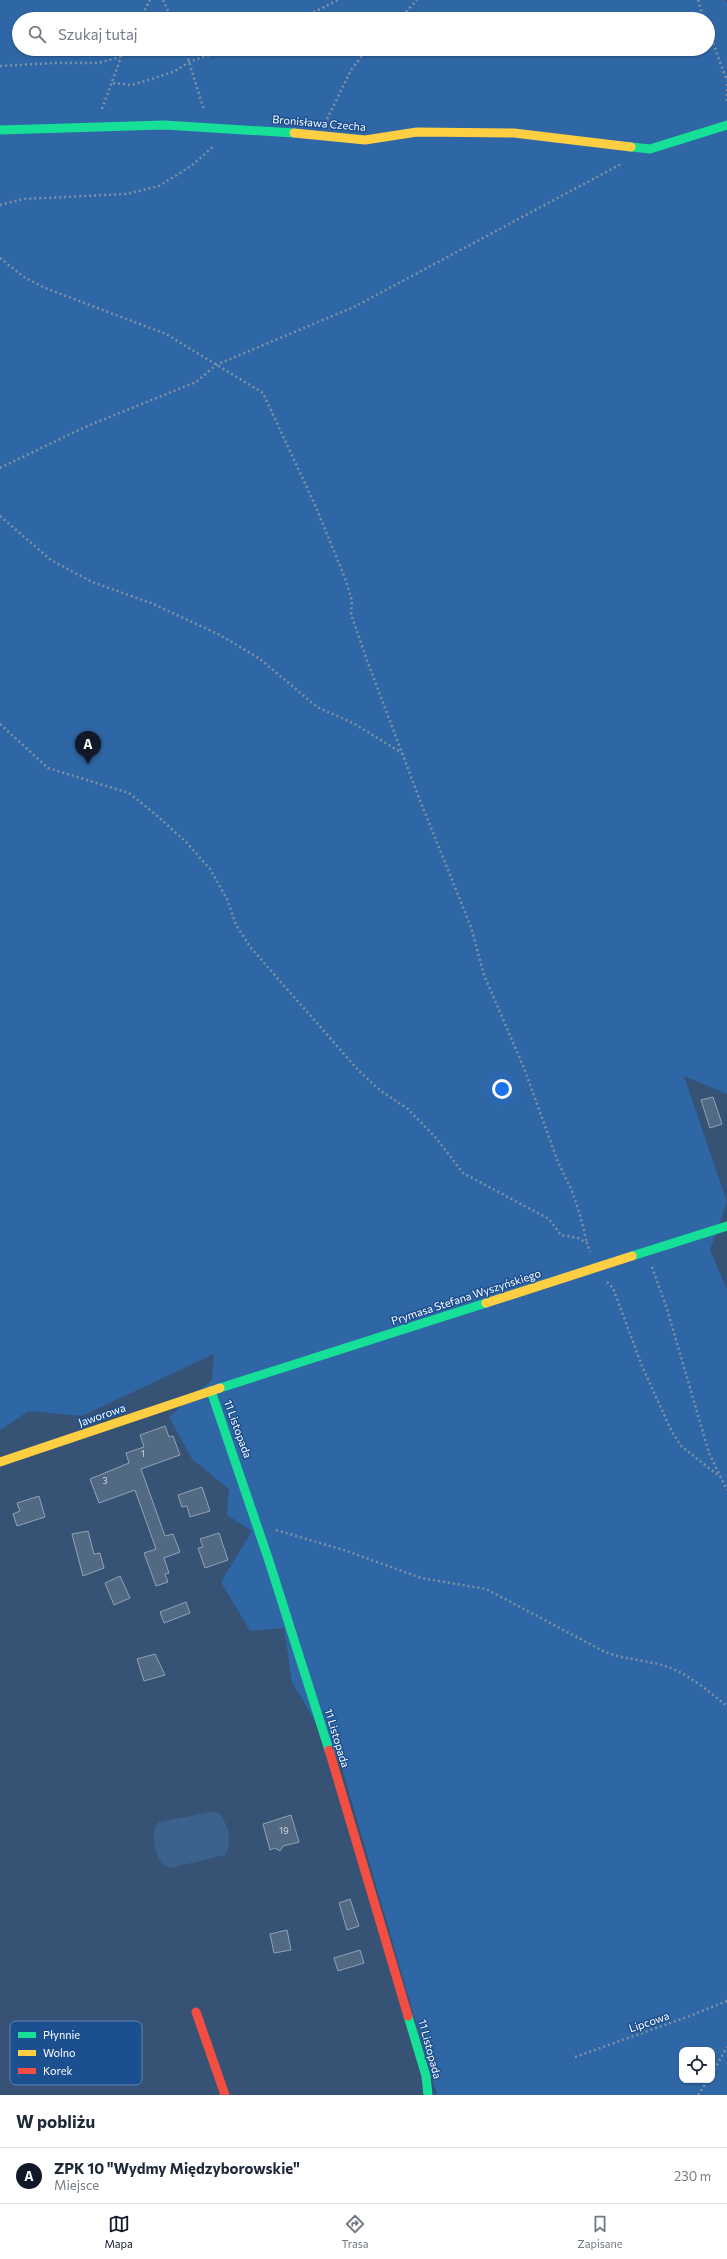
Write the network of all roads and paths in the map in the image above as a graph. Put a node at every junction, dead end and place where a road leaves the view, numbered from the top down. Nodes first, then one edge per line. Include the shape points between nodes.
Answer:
1 (150, 0) edge
2 (163, 0) edge
3 (338, 0) edge
4 (417, 0) edge
5 (698, 0) edge
6 (144, 12) edge
7 (169, 12) edge
8 (314, 12) edge
9 (406, 12) edge
10 (702, 12) edge
11 (715, 48) edge
12 (188, 56) edge
13 (206, 56) edge
14 (362, 56) edge
15 (120, 57) joint
16 (191, 61) junction
17 (0, 66) edge
18 (727, 81) edge
19 (113, 83) junction
20 (727, 84) edge
21 (727, 102) edge
22 (727, 125) edge
23 (102, 126) junction
24 (210, 128) junction
25 (0, 130) edge
26 (319, 135) junction
27 (218, 143) dead end
28 (628, 161) dead end
29 (0, 205) edge
30 (0, 258) edge
31 (216, 364) junction
32 (0, 468) edge
33 (0, 516) edge
34 (0, 724) edge
35 (402, 754) junction
36 (727, 1226) edge
37 (587, 1243) junction
38 (646, 1252) junction
39 (595, 1269) junction
40 (212, 1391) junction
41 (0, 1462) edge
42 (719, 1476) junction
43 (727, 1490) edge
44 (258, 1524) junction
45 (727, 1706) edge
46 (727, 2001) edge
47 (196, 2012) dead end
48 (727, 2047) edge
49 (575, 2057) dead end
50 (715, 2069) edge
51 (706, 2083) edge
52 (225, 2095) edge
53 (428, 2095) edge
54 (698, 2095) edge

1 - 6 path
2 - 7 path
3 - 8 path
4 - 9 path
5 - 10 path
11 - 18 path
12 - 16 path
13 - 16 path
14 - 26 path via 351,70
15 - 17 path via 98,63
15 - 19 path
16 - 19 path via 175,71 131,85
16 - 24 path
19 - 23 path via 104,99 101,112
20 - 21 path
22 - 26 street, Bronisława Czecha via 650,149 514,133 417,132 365,140
23 - 24 street, Bronisława Czecha via 164,125
23 - 25 street, Bronisława Czecha
24 - 26 street, Bronisława Czecha
27 - 29 path via 191,166 159,186 126,194 22,199
28 - 31 path via 356,306
30 - 31 path via 24,277 45,288 166,334
31 - 32 path via 196,382 85,427
31 - 35 path via 254,386 263,393 269,403 340,564 352,601 351,614
33 - 35 path via 51,560 92,582 152,603 225,638 260,659 317,707 353,723
34 - 37 path via 48,768 129,793 186,842 210,869 227,899 236,925 251,948 359,1071 381,1091 408,1109 437,1139 463,1173 548,1219 561,1235 578,1238
35 - 37 path via 471,927 484,975 524,1068 558,1162 572,1191
36 - 38 street, Prymasa Stefana Wyszyńskiego
37 - 39 path
38 - 39 street, Prymasa Stefana Wyszyńskiego
38 - 42 path via 667,1309 709,1453
39 - 40 street, Prymasa Stefana Wyszyńskiego
39 - 42 path via 613,1288 642,1366 671,1430 681,1446
40 - 41 street, Jaworowa
40 - 44 street, 11 Listopada
42 - 43 path
44 - 45 path via 346,1551 421,1578 486,1589 605,1652 669,1668 685,1676
44 - 53 street, 11 Listopada via 368,1879 426,2076
46 - 49 path, Lipcowa
47 - 52 street
48 - 50 path
51 - 54 path

